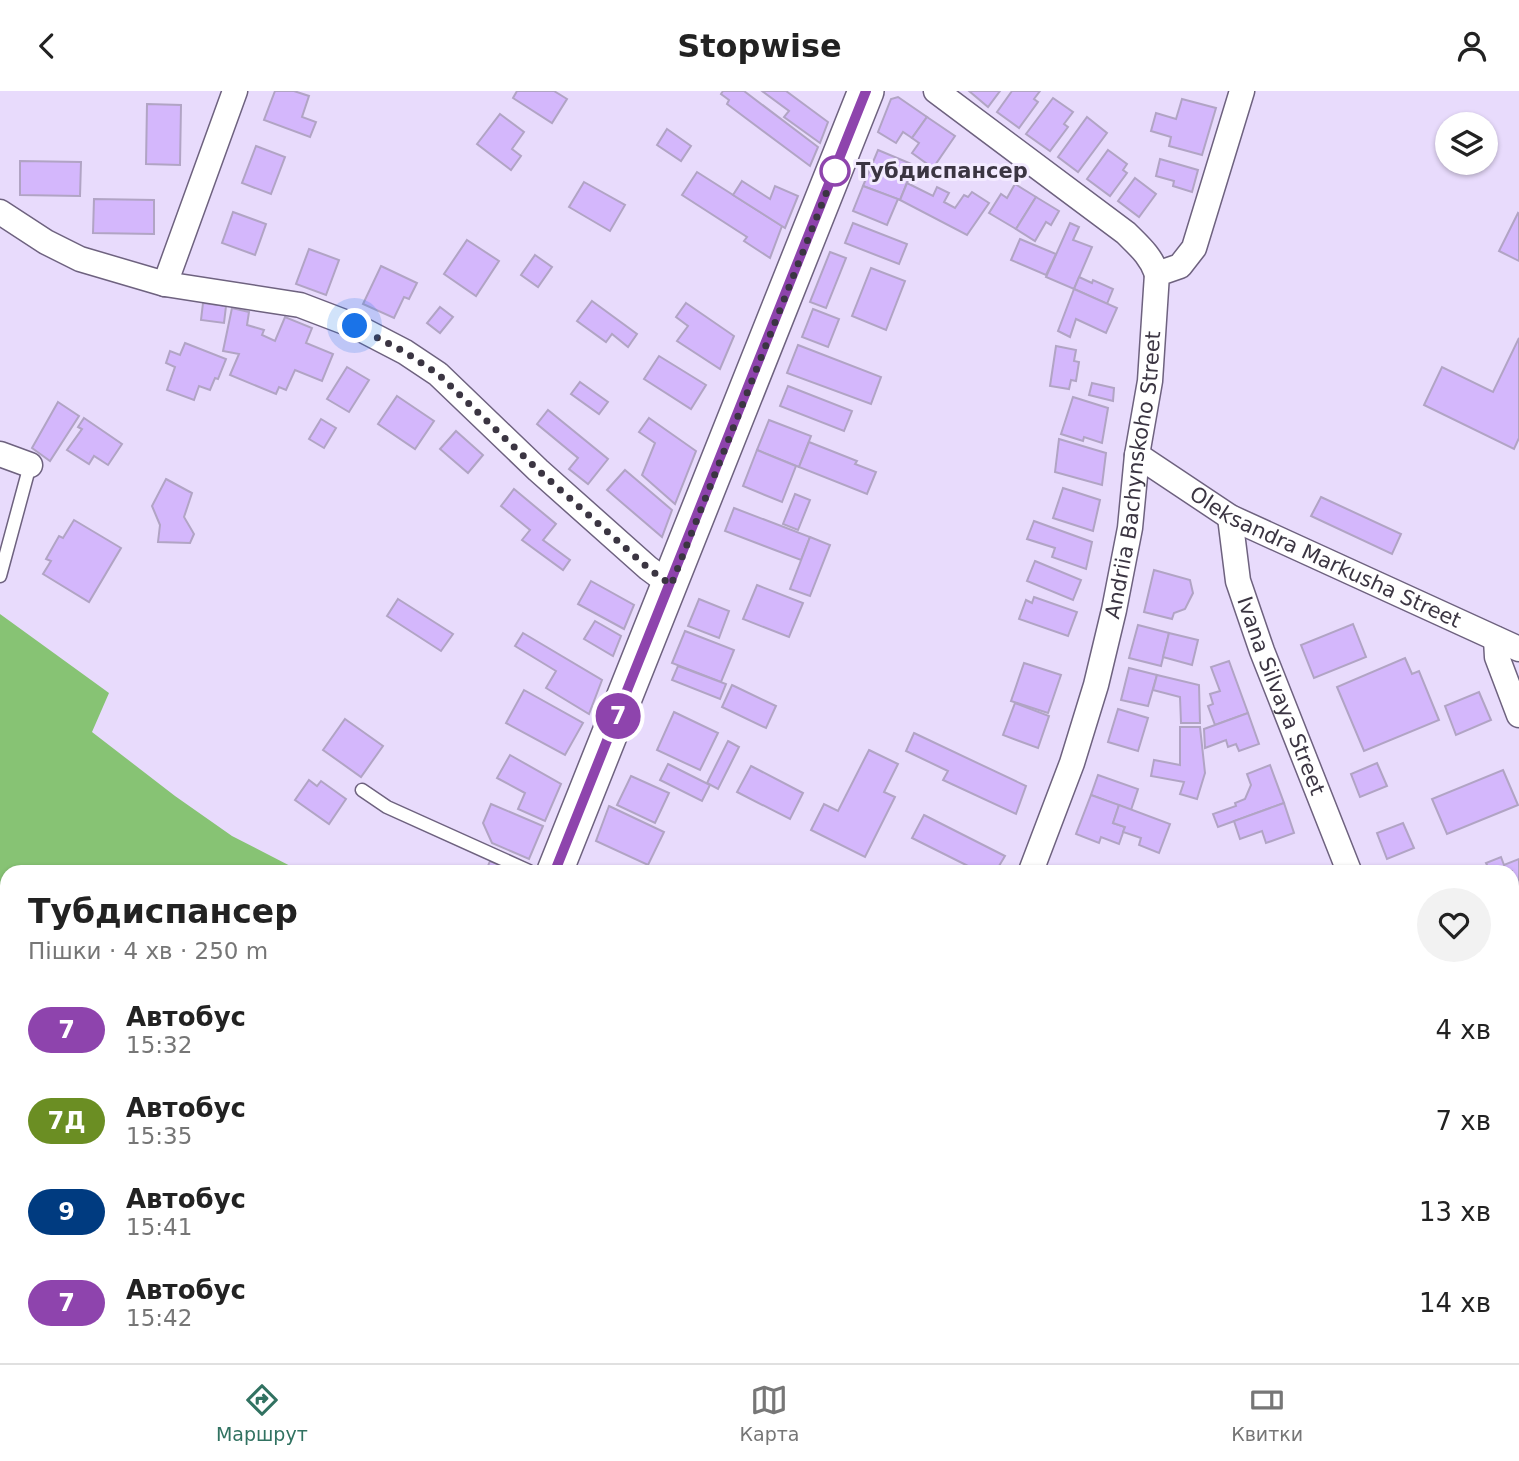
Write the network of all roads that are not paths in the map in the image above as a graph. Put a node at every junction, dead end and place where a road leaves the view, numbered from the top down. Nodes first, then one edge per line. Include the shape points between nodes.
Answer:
1 (235, 91) edge
2 (866, 91) edge
3 (936, 91) edge
4 (1242, 91) edge
5 (0, 212) edge
6 (1157, 274) junction
7 (165, 284) junction
8 (0, 454) edge
9 (1137, 455) junction
10 (30, 465) joint
11 (1230, 517) junction
12 (0, 576) edge
13 (671, 585) junction
14 (1496, 639) junction
15 (1519, 649) edge
16 (1519, 715) edge
17 (362, 790) dead end
18 (516, 865) edge
19 (557, 865) edge
20 (1033, 865) edge
21 (1347, 865) edge

1 - 7 street
2 - 13 street
3 - 6 street via 1126,233 1146,253
4 - 6 street via 1194,248 1180,266
5 - 7 street via 80,259
6 - 9 street, Andriia Bachynskoho Street via 1150,381
7 - 13 street via 300,305 405,352 438,374 538,470
8 - 10 street
9 - 11 street, Oleksandra Markusha Street
9 - 20 street, Andriia Bachynskoho Street via 1130,528 1096,685
10 - 12 lane
11 - 14 street, Oleksandra Markusha Street
11 - 21 street, Ivana Silvaya Street via 1238,581
13 - 19 street
14 - 15 street, Oleksandra Markusha Street
14 - 16 street via 1497,657
17 - 18 lane via 387,807

